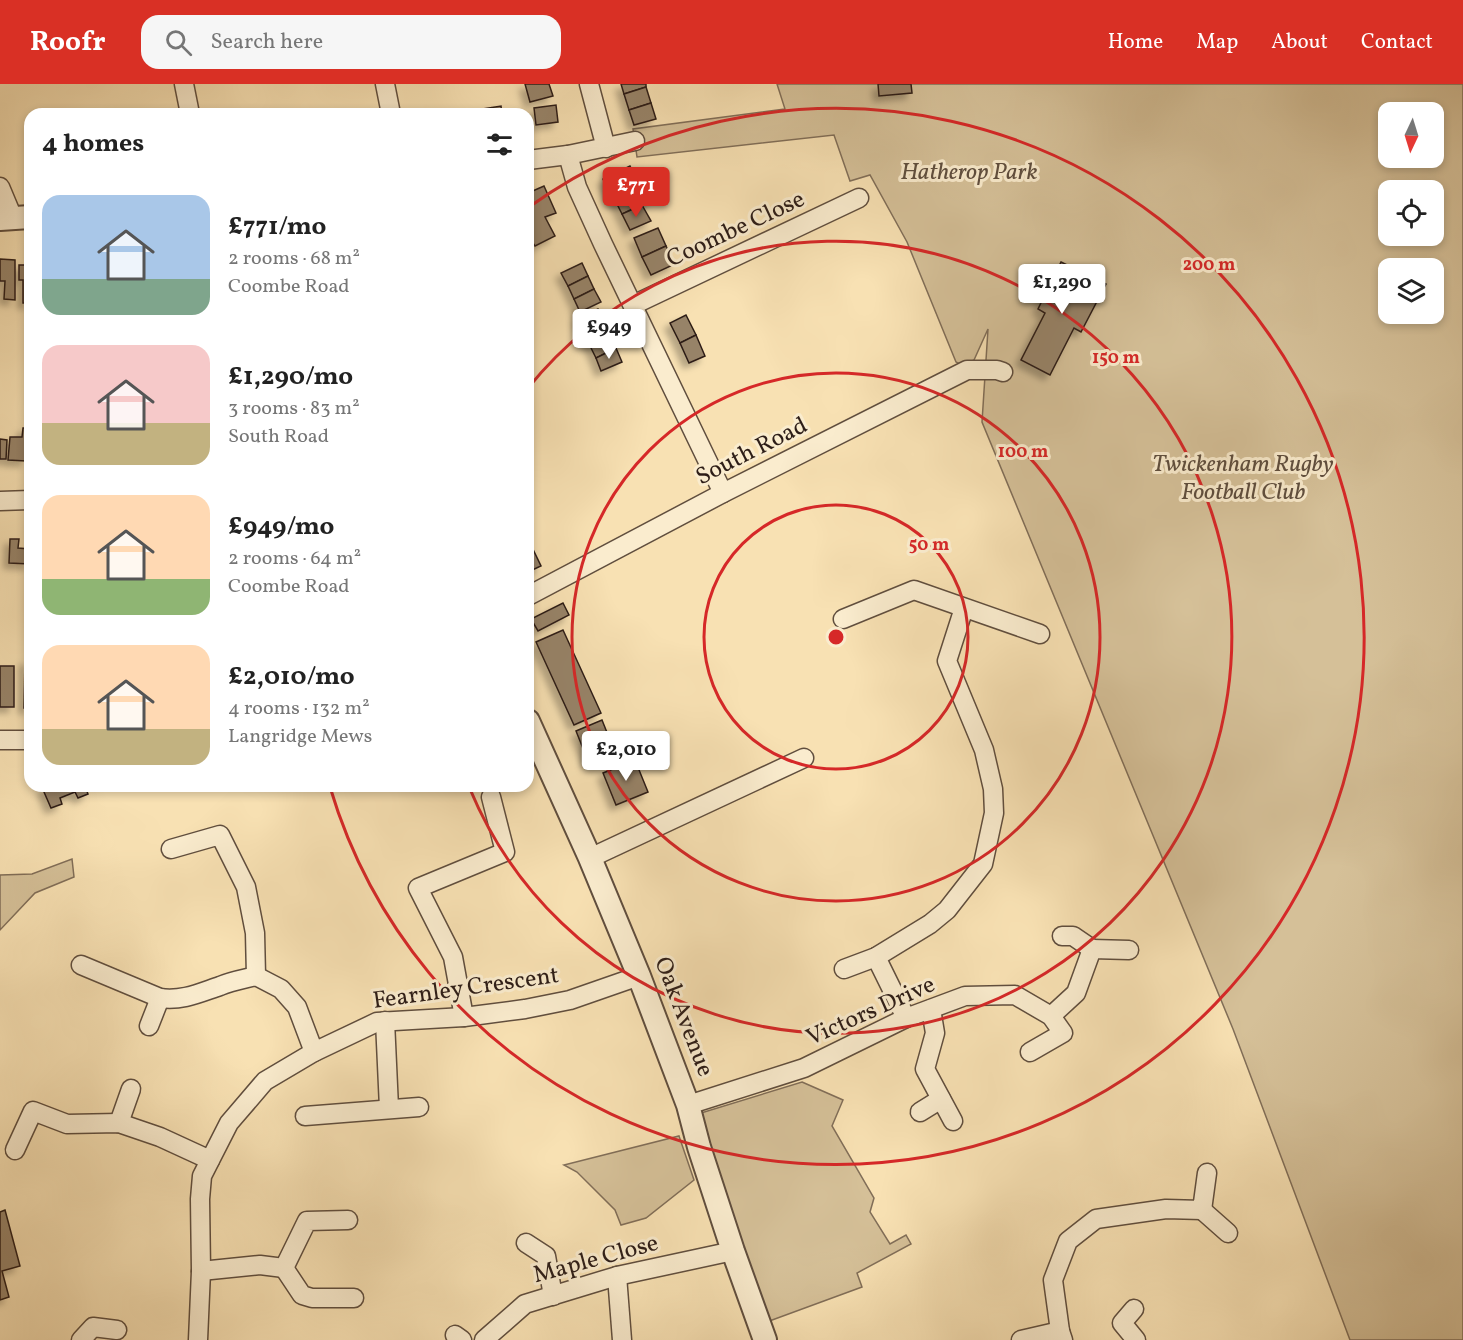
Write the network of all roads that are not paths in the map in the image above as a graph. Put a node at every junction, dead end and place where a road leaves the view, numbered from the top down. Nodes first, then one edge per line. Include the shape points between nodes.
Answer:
1 (184, 84) edge
2 (385, 84) edge
3 (589, 84) edge
4 (189, 108) edge
5 (390, 108) edge
6 (635, 141) dead end
7 (606, 148) junction
8 (568, 155) junction
9 (534, 159) edge
10 (0, 187) edge
11 (859, 198) dead end
12 (14, 218) edge
13 (633, 305) junction
14 (1003, 372) dead end
15 (723, 493) junction
16 (24, 500) edge
17 (0, 501) edge
18 (534, 593) edge
19 (964, 608) junction
20 (843, 619) dead end
21 (1040, 634) dead end
22 (534, 739) edge
23 (0, 740) edge
24 (24, 740) edge
25 (804, 758) dead end
26 (491, 797) dead end
27 (171, 849) dead end
28 (590, 858) junction
29 (1062, 936) dead end
30 (1092, 949) junction
31 (1129, 950) dead end
32 (876, 957) junction
33 (81, 965) dead end
34 (844, 969) dead end
35 (256, 976) junction
36 (639, 976) junction
37 (160, 998) junction
38 (931, 1009) junction
39 (1051, 1016) junction
40 (464, 1017) junction
41 (906, 1018) junction
42 (385, 1021) junction
43 (149, 1026) dead end
44 (314, 1052) junction
45 (1030, 1052) dead end
46 (130, 1089) dead end
47 (941, 1099) junction
48 (688, 1105) junction
49 (419, 1107) dead end
50 (389, 1108) junction
51 (920, 1112) dead end
52 (305, 1116) dead end
53 (953, 1121) dead end
54 (119, 1123) junction
55 (15, 1150) dead end
56 (210, 1160) junction
57 (1207, 1173) dead end
58 (1202, 1210) junction
59 (348, 1220) dead end
60 (1228, 1233) dead end
61 (526, 1243) dead end
62 (733, 1251) junction
63 (284, 1268) junction
64 (201, 1271) junction
65 (617, 1276) junction
66 (554, 1296) junction
67 (354, 1298) dead end
68 (1134, 1309) dead end
69 (117, 1330) dead end
70 (1061, 1336) edge
71 (81, 1340) edge
72 (198, 1340) edge
73 (484, 1340) edge
74 (621, 1340) edge
75 (765, 1340) edge
76 (1021, 1340) edge
77 (1136, 1340) edge

1 - 4 street
2 - 5 street
3 - 7 street
6 - 7 street
7 - 8 street
8 - 9 street
8 - 13 street via 577,187
10 - 12 street
11 - 13 street, Coombe Close
13 - 15 street
14 - 15 street, South Road via 967,370
15 - 18 street, South Road
16 - 17 street
19 - 20 street via 914,590
19 - 21 street
19 - 32 street via 947,661 984,750 993,789 993,813 983,864 947,910
22 - 28 street, Oak Avenue
23 - 24 street
25 - 28 street
26 - 40 street via 505,852 418,888 453,957
27 - 35 street via 220,835 246,887 255,933
28 - 36 street, Oak Avenue
29 - 30 street via 1073,936
30 - 31 street
30 - 39 street via 1076,993
32 - 34 street
32 - 41 street
33 - 37 street
35 - 37 street via 180,1000
35 - 44 street via 281,989 297,1007
36 - 40 street, Fearnley Crescent via 570,1000
36 - 48 street, Oak Avenue
37 - 43 street
38 - 39 street, Victors Drive via 965,996 1015,995
38 - 41 street, Victors Drive
38 - 47 street via 935,1033 925,1069
39 - 45 street via 1063,1033
40 - 42 street, Fearnley Crescent
41 - 48 street, Victors Drive via 804,1068
42 - 44 street, Fearnley Crescent
42 - 50 street
44 - 56 street, Fearnley Crescent via 265,1080 229,1123
46 - 54 street
47 - 51 street
47 - 53 street
48 - 62 street, Oak Avenue
49 - 50 street
50 - 52 street
54 - 55 street via 67,1124 33,1111
54 - 56 street
56 - 64 street, Fearnley Crescent via 202,1176 200,1199
57 - 58 street
58 - 60 street
58 - 70 street via 1166,1209 1096,1219 1068,1241 1053,1280
59 - 63 street via 307,1221
61 - 66 street via 546,1256
62 - 65 street, Maple Close
62 - 75 street, Oak Avenue
63 - 64 street via 260,1265
63 - 67 street via 302,1295
64 - 72 street, Fearnley Crescent
65 - 66 street, Maple Close
65 - 74 street
66 - 73 street, Maple Close via 525,1304
68 - 77 street via 1122,1323
69 - 71 street via 93,1328
70 - 76 street

